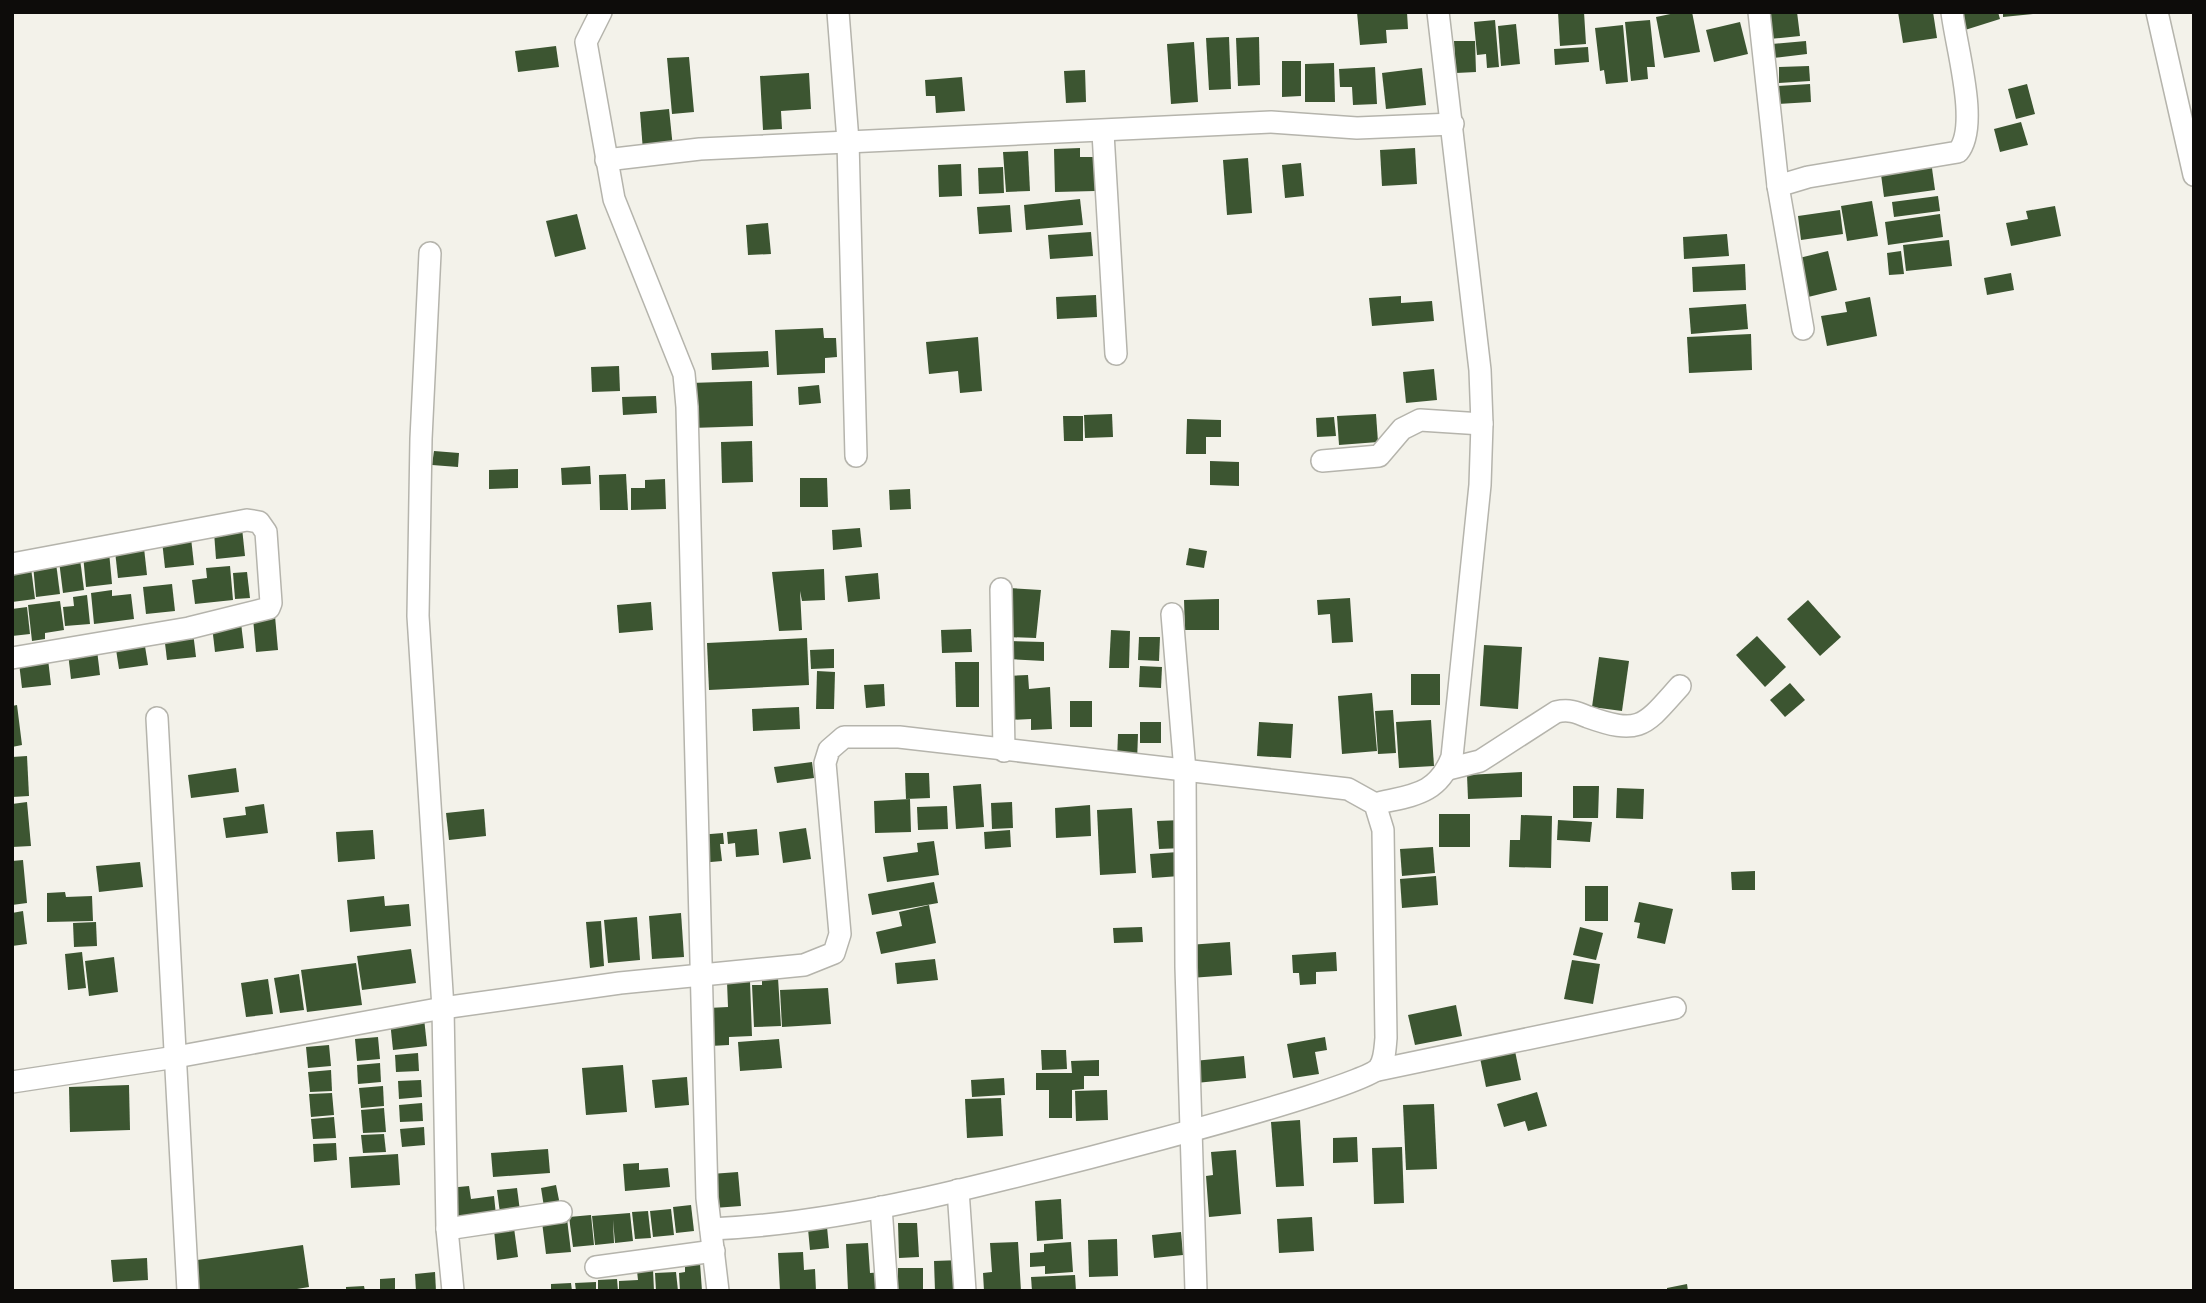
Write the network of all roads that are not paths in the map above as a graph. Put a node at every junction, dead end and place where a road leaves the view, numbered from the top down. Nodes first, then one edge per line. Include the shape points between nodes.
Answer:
1 (601, 12) edge
2 (838, 12) edge
3 (1438, 12) edge
4 (1759, 12) edge
5 (1952, 12) edge
6 (2157, 12) edge
7 (1453, 124) junction
8 (1103, 133) junction
9 (848, 141) junction
10 (606, 160) junction
11 (2194, 175) edge
12 (1778, 186) junction
13 (430, 253) dead end
14 (1803, 329) dead end
15 (1116, 354) dead end
16 (1482, 424) junction
17 (856, 456) dead end
18 (1322, 461) dead end
19 (12, 564) edge
20 (1001, 589) dead end
21 (1172, 614) dead end
22 (12, 658) edge
23 (1679, 686) dead end
24 (157, 718) dead end
25 (1004, 751) junction
26 (1448, 769) junction
27 (1185, 771) junction
28 (1375, 804) junction
29 (703, 975) junction
30 (443, 1008) junction
31 (1675, 1008) dead end
32 (176, 1058) junction
33 (1378, 1070) junction
34 (12, 1082) edge
35 (1193, 1130) junction
36 (958, 1190) junction
37 (881, 1207) junction
38 (561, 1212) dead end
39 (447, 1229) junction
40 (711, 1229) junction
41 (714, 1251) junction
42 (596, 1268) dead end
43 (188, 1291) edge
44 (453, 1291) edge
45 (718, 1291) edge
46 (887, 1291) edge
47 (965, 1291) edge
48 (1196, 1291) edge

1 - 10 street via 586,42
2 - 9 street
3 - 7 street
4 - 12 street
5 - 12 street via 1968,115 1967,142 1958,152
6 - 11 street
7 - 8 street via 1357,128 1271,122
7 - 16 street
8 - 9 street
8 - 15 street
9 - 10 street via 700,149
9 - 17 street
10 - 29 street via 614,199 684,374
12 - 14 street
13 - 30 street via 418,615
16 - 18 street via 1420,420 1402,429 1378,456
16 - 26 street via 1467,620
19 - 22 street via 247,520 259,522 266,532 271,603 269,608 189,628
20 - 25 street
21 - 27 street
23 - 26 street via 1640,726 1621,726 1566,710 1556,712 1480,761
24 - 32 street
25 - 27 street
25 - 29 street via 899,737 844,737 829,750 825,763 840,934 834,953 804,965
26 - 28 street via 1427,791
27 - 28 street via 1348,789
27 - 35 street
28 - 33 street via 1383,830 1386,1038
29 - 30 street
29 - 40 street
30 - 32 street
30 - 39 street
31 - 33 street
32 - 34 street
32 - 43 street
33 - 35 street via 1352,1083
35 - 36 street
35 - 48 street
36 - 37 street
36 - 47 street
37 - 40 street via 773,1226
37 - 46 street
38 - 39 street
39 - 44 street
40 - 41 street
41 - 42 street
41 - 45 street

